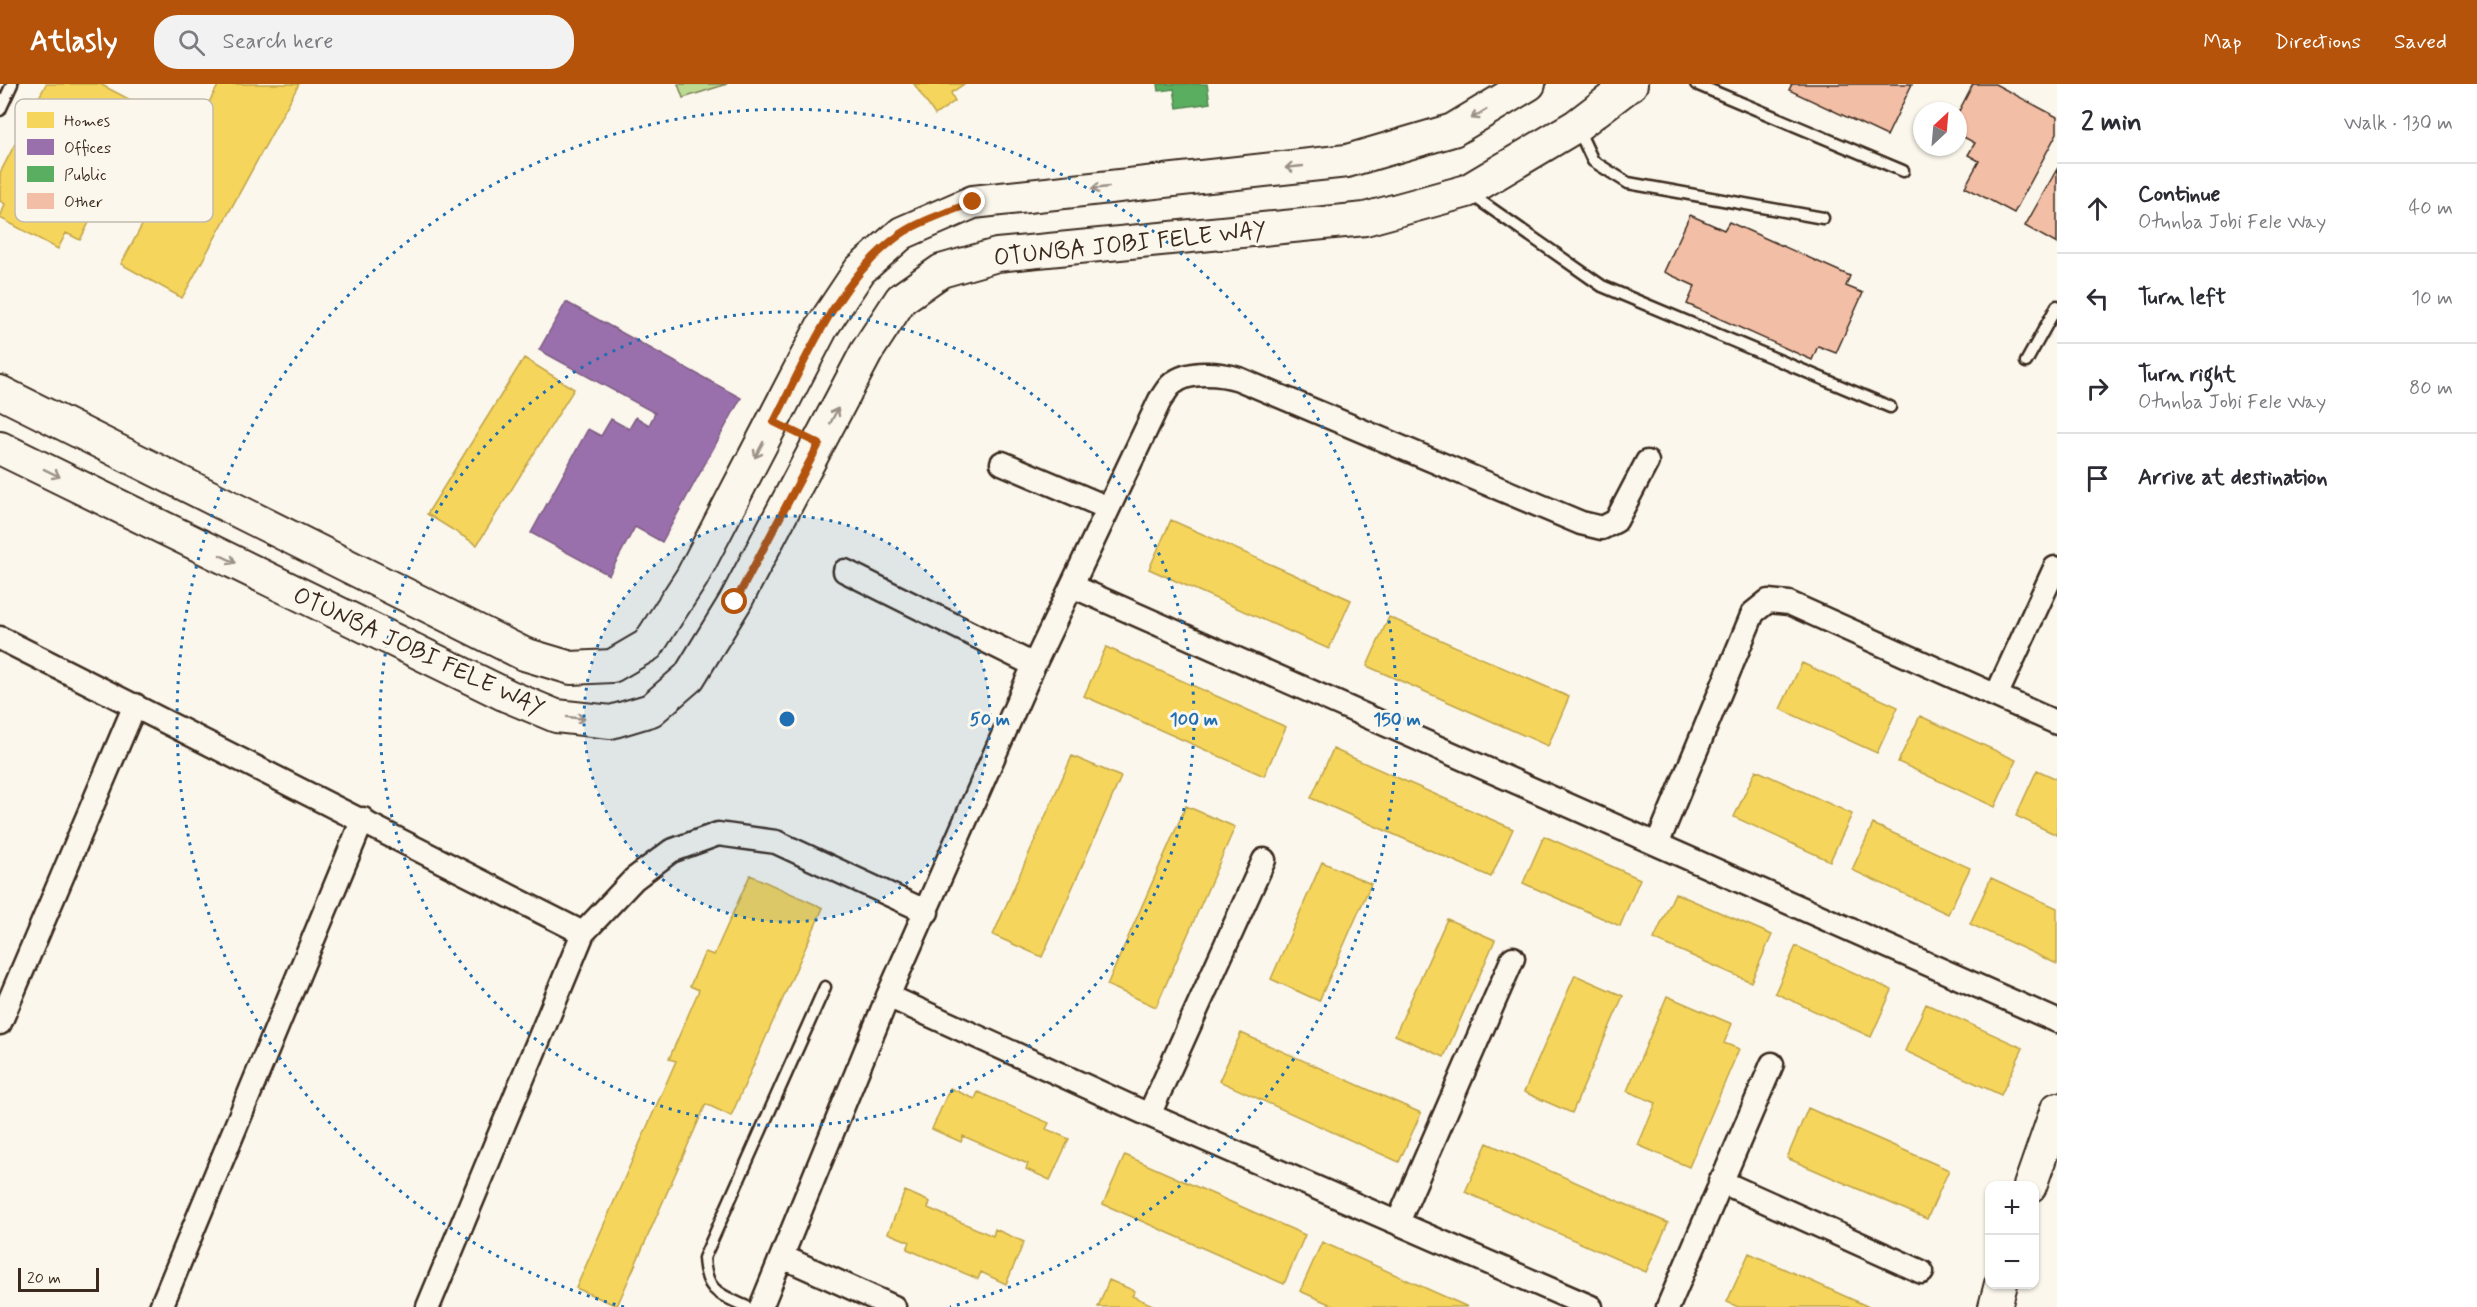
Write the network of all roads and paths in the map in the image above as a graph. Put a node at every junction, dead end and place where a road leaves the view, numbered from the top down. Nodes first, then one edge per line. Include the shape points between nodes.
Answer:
1 (12, 84) edge
2 (1529, 84) edge
3 (1631, 84) edge
4 (1696, 84) edge
5 (0, 110) edge
6 (1576, 126) junction
7 (1903, 171) dead end
8 (1467, 191) junction
9 (1822, 218) dead end
10 (2057, 306) edge
11 (2026, 362) dead end
12 (0, 392) edge
13 (1890, 406) dead end
14 (774, 422) junction
15 (819, 444) junction
16 (0, 448) edge
17 (1647, 462) dead end
18 (1002, 463) dead end
19 (1108, 508) junction
20 (2055, 568) dead end
21 (844, 572) dead end
22 (1072, 586) junction
23 (0, 638) edge
24 (1034, 665) junction
25 (1996, 696) junction
26 (135, 705) junction
27 (2057, 723) edge
28 (363, 819) junction
29 (1658, 842) junction
30 (1264, 860) dead end
31 (927, 912) junction
32 (583, 933) junction
33 (1513, 958) dead end
34 (825, 987) dead end
35 (888, 996) junction
36 (2057, 1021) edge
37 (0, 1023) edge
38 (1772, 1064) dead end
39 (2057, 1109) edge
40 (1149, 1115) junction
41 (1720, 1181) junction
42 (2031, 1181) edge
43 (1398, 1222) junction
44 (783, 1257) junction
45 (1922, 1272) dead end
46 (2000, 1289) edge
47 (161, 1307) edge
48 (428, 1307) edge
49 (747, 1307) edge
50 (761, 1307) edge
51 (894, 1307) edge
52 (1591, 1307) edge
53 (1668, 1307) edge
54 (1995, 1307) edge

1 - 5 lane
2 -> 14 street, OTUNBA JOBI FELE WAY via 1453,130 1347,161 973,202 902,233 860,270 822,327
3 - 6 street, OTUNBA JOBI FELE WAY
4 - 7 lane
6 - 8 street, OTUNBA JOBI FELE WAY
6 - 9 lane via 1593,161 1628,183
8 - 13 lane via 1602,286
15 -> 8 street, OTUNBA JOBI FELE WAY via 867,351 901,299 941,271 998,255 1365,219
10 - 11 lane
14 -> 12 street, OTUNBA JOBI FELE WAY via 692,577 648,645 612,666 571,668 524,654
14 - 15 street
16 -> 15 street, OTUNBA JOBI FELE WAY via 508,696 556,716 610,722 651,710 689,677 735,602
17 - 19 street via 1616,521 1602,528 1581,523 1219,372 1173,383 1160,400
18 - 19 street
19 - 22 street
20 - 25 street
21 - 24 street
22 - 24 street
22 - 29 street
23 - 26 street
24 - 31 street
25 - 27 street
25 - 29 street via 1788,603 1768,601 1753,613
26 - 28 street
26 - 37 street
28 - 32 street
28 - 47 street
29 - 36 street
30 - 40 street
31 - 32 street via 776,842 718,834 671,851 634,879
31 - 35 street
32 - 48 street
33 - 43 street
34 - 49 lane via 704,1258 705,1275 715,1292
35 - 40 street
35 - 44 street
38 - 41 street
39 - 42 street
40 - 43 street
41 - 45 street
41 - 53 street
43 - 52 street
44 - 50 street
44 - 51 street
46 - 54 street

